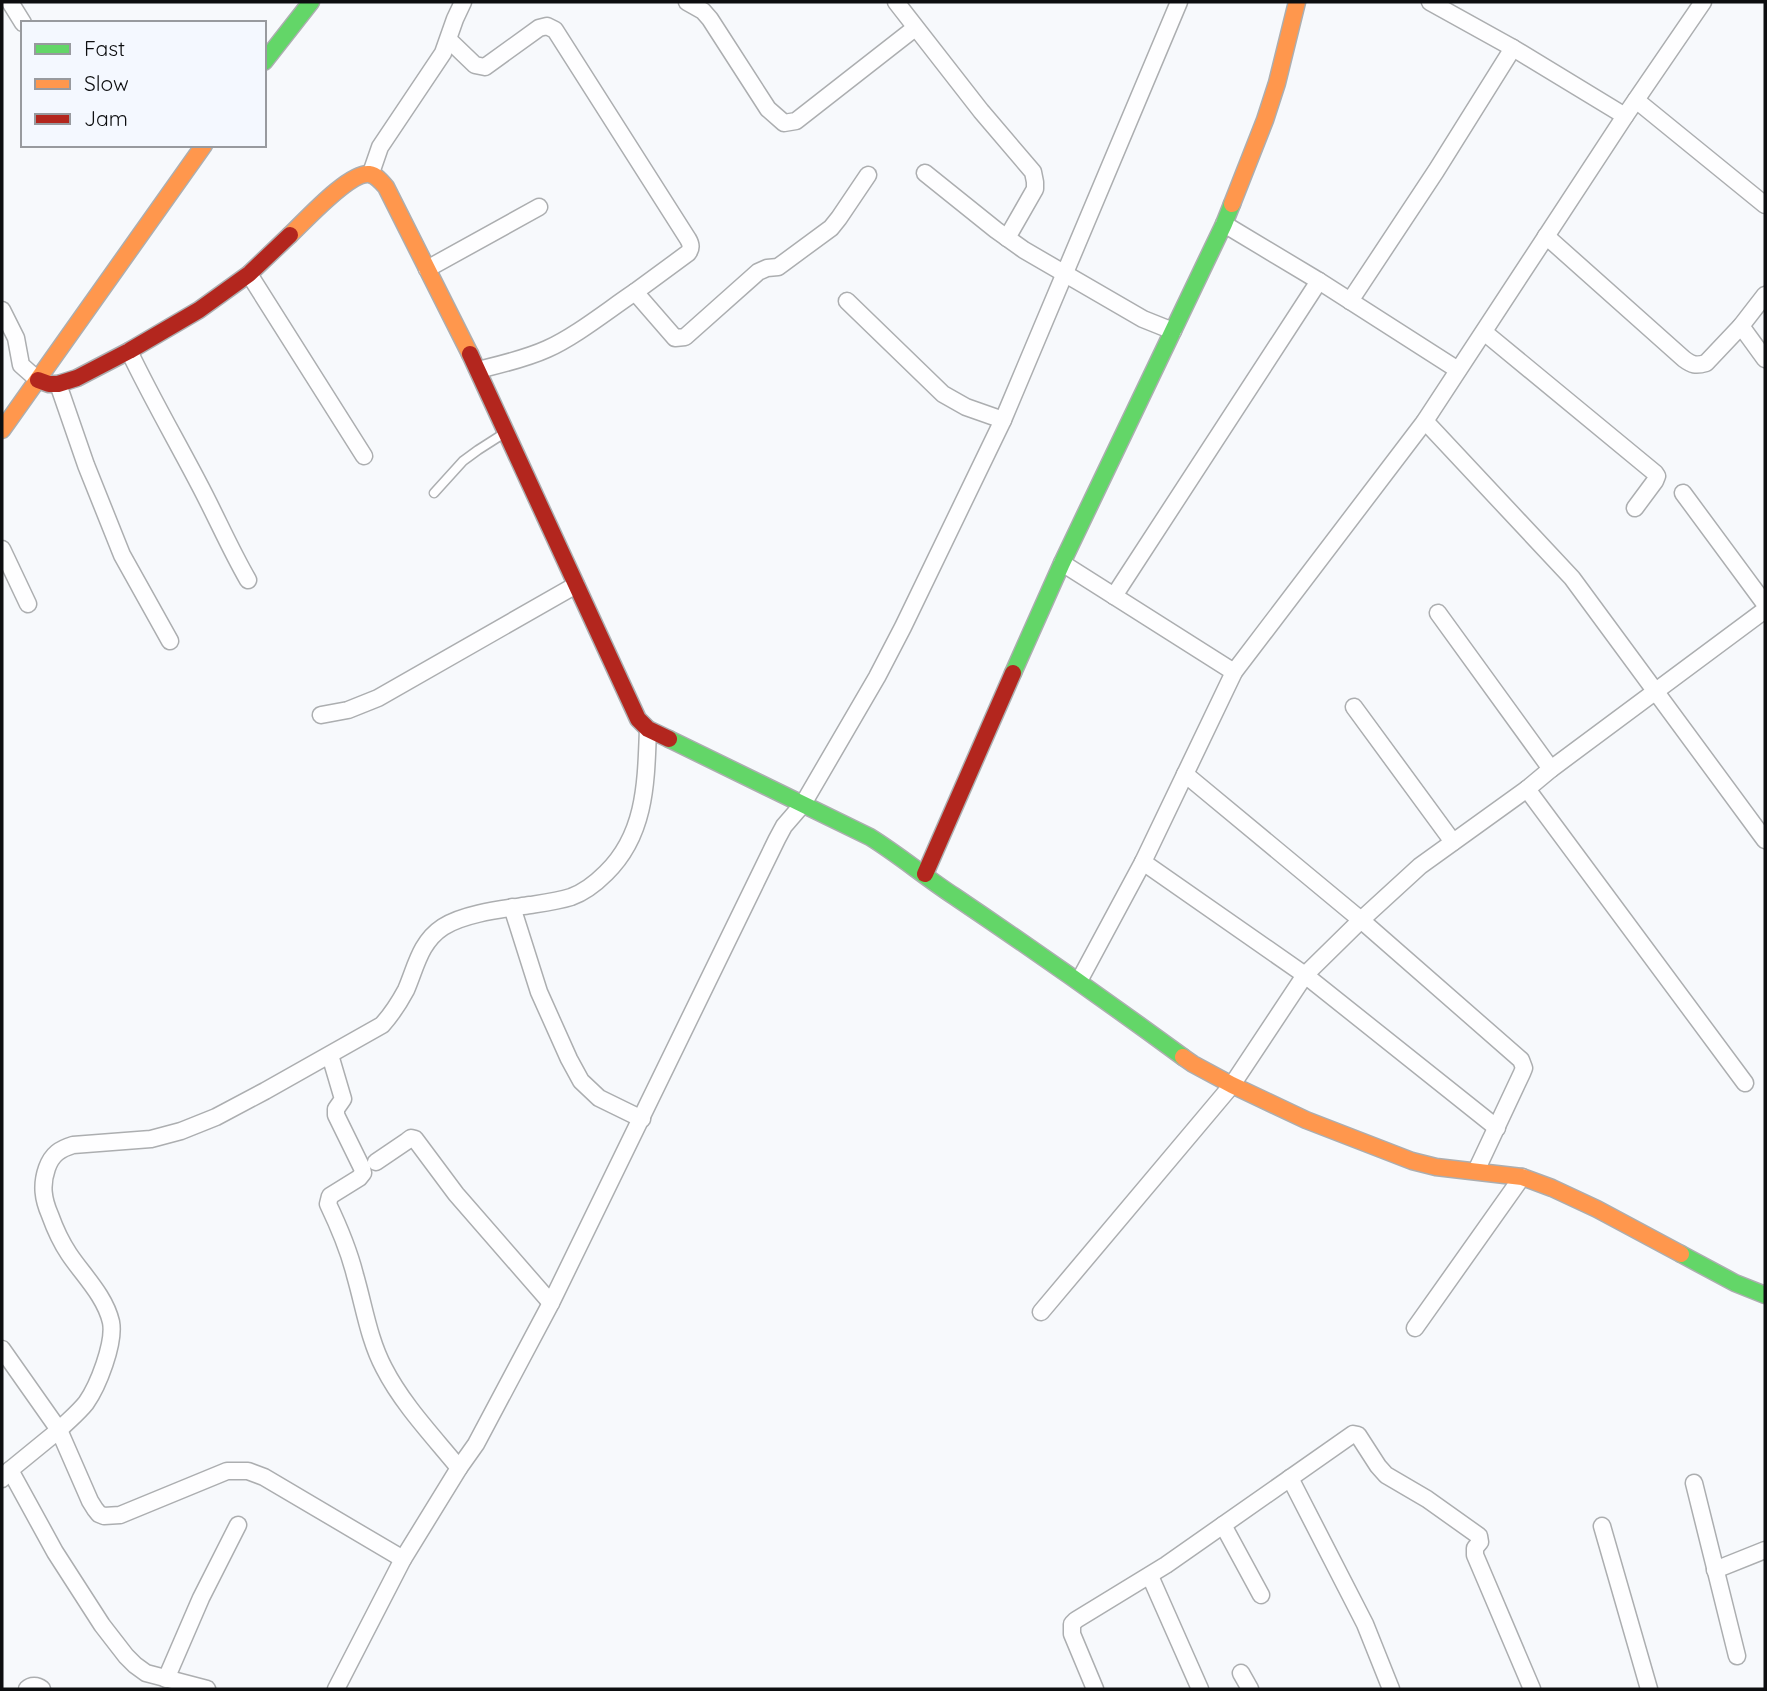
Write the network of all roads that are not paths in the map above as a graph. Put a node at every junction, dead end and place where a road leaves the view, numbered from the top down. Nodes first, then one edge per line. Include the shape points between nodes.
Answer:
1 (10, 2) edge
2 (310, 2) edge
3 (463, 2) edge
4 (687, 2) edge
5 (896, 2) edge
6 (1179, 2) edge
7 (1297, 2) edge
8 (1430, 2) edge
9 (1703, 2) edge
10 (1457, 9) edge
11 (22, 21) edge
12 (915, 28) junction
13 (449, 40) junction
14 (1513, 48) junction
15 (266, 59) edge
16 (1636, 100) junction
17 (1625, 116) junction
18 (203, 147) edge
19 (371, 173) junction
20 (925, 173) dead end
21 (868, 176) dead end
22 (1765, 205) edge
23 (539, 207) dead end
24 (1224, 224) junction
25 (1546, 236) junction
26 (1007, 238) junction
27 (427, 269) junction
28 (1064, 272) junction
29 (249, 274) junction
30 (1319, 281) junction
31 (635, 292) junction
32 (1765, 295) edge
33 (847, 300) dead end
34 (1350, 301) junction
35 (2, 310) edge
36 (1741, 326) junction
37 (1173, 331) junction
38 (1484, 332) junction
39 (129, 351) junction
40 (1765, 359) edge
41 (478, 370) junction
42 (1458, 370) junction
43 (38, 380) junction
44 (58, 384) junction
45 (1003, 420) junction
46 (1425, 421) junction
47 (2, 430) edge
48 (507, 432) junction
49 (364, 456) dead end
50 (434, 493) dead end
51 (1682, 493) dead end
52 (1635, 508) dead end
53 (2, 549) edge
54 (1062, 563) junction
55 (248, 580) dead end
56 (576, 585) junction
57 (1114, 596) junction
58 (28, 604) dead end
59 (1765, 604) edge
60 (1765, 610) edge
61 (1438, 613) dead end
62 (170, 641) dead end
63 (1234, 673) junction
64 (1656, 693) junction
65 (1353, 707) dead end
66 (321, 715) dead end
67 (648, 730) junction
68 (1551, 769) junction
69 (1185, 774) junction
70 (1527, 789) junction
71 (803, 804) junction
72 (1765, 840) edge
73 (1453, 842) junction
74 (1143, 862) junction
75 (925, 874) junction
76 (512, 907) junction
77 (1361, 920) junction
78 (1305, 975) junction
79 (1079, 981) junction
80 (330, 1055) junction
81 (1745, 1083) dead end
82 (1232, 1085) junction
83 (642, 1119) junction
84 (1497, 1128) junction
85 (376, 1162) dead end
86 (1476, 1171) junction
87 (1522, 1177) junction
88 (1765, 1295) edge
89 (551, 1303) junction
90 (1041, 1312) dead end
91 (1415, 1328) dead end
92 (2, 1349) edge
93 (59, 1430) junction
94 (459, 1468) junction
95 (6, 1475) edge
96 (1290, 1478) junction
97 (1694, 1483) dead end
98 (238, 1525) dead end
99 (1223, 1525) junction
100 (1602, 1527) dead end
101 (1765, 1550) edge
102 (403, 1559) junction
103 (1715, 1570) junction
104 (1150, 1576) junction
105 (1261, 1595) dead end
106 (1737, 1656) dead end
107 (1241, 1673) dead end
108 (166, 1679) junction
109 (27, 1689) edge
110 (42, 1689) edge
111 (207, 1689) edge
112 (336, 1689) edge
113 (1095, 1689) edge
114 (1199, 1689) edge
115 (1250, 1689) edge
116 (1391, 1689) edge
117 (1532, 1689) edge
118 (1649, 1689) edge

1 - 11 street
2 - 15 street
3 - 13 street
4 - 12 street via 703,10 768,109 784,123 796,121
5 - 12 street
6 - 28 street
7 - 24 street via 1265,120
8 - 10 street
9 - 16 street
10 - 14 street
12 - 26 street via 1033,172 1035,189
13 - 19 street via 380,147
13 - 31 street via 475,65 485,67 539,28 555,30 690,244 688,253
14 - 17 street
14 - 34 street
16 - 17 street
16 - 22 street
17 - 25 street
18 - 43 street
19 - 27 street via 386,187
19 - 29 street via 346,182
20 - 26 street
21 - 31 street via 831,228 778,267 758,272 685,337 675,338
23 - 27 street
24 - 30 street
24 - 37 street
25 - 36 street via 1693,365 1706,363
25 - 38 street
26 - 28 street
27 - 41 street
28 - 37 street via 1143,319
28 - 45 street
29 - 39 street
29 - 49 street
30 - 34 street
30 - 57 street
31 - 41 street via 547,349
32 - 36 street
33 - 45 street via 943,394
34 - 42 street
35 - 43 street via 16,338 21,365
36 - 40 street
37 - 54 street
38 - 42 street
38 - 52 street via 1655,473 1655,481
39 - 44 street
39 - 55 street
41 - 48 street
42 - 46 street
43 - 44 street
43 - 47 street
44 - 62 street via 122,555
45 - 71 street via 890,652
46 - 63 street
46 - 64 street via 1572,578
48 - 50 lane via 463,461
48 - 56 street
51 - 59 street
53 - 58 street
54 - 57 street
54 - 75 street
56 - 66 street via 378,698
56 - 67 street via 638,719
57 - 63 street
60 - 64 street
61 - 68 street
63 - 69 street
64 - 68 street
64 - 72 street
65 - 73 street
67 - 71 street
67 - 76 street via 644,796 629,845 616,863 572,897
68 - 70 street
69 - 74 street
69 - 77 street
70 - 73 street
70 - 81 street
71 - 75 street via 870,837
71 - 83 street via 777,839
73 - 77 street
74 - 78 street
74 - 79 street
75 - 79 street
76 - 80 street via 441,928 420,953 407,988 382,1025
76 - 83 street via 539,992 581,1081 599,1098
77 - 78 street
77 - 84 street via 1521,1060 1522,1073
78 - 82 street
78 - 84 street
79 - 82 street via 1193,1063
80 - 93 street via 181,1130 151,1139 73,1145 53,1155 43,1180 46,1207 68,1253 100,1296 111,1324 111,1339 97,1382 87,1402
80 - 94 street via 343,1099 336,1115 362,1173 330,1196 328,1205 384,1368
82 - 86 street via 1412,1161
82 - 90 street
83 - 89 street
84 - 86 street
85 - 89 street via 415,1139 456,1194
86 - 87 street
87 - 88 street via 1597,1209
87 - 91 street
89 - 94 street
92 - 93 street
93 - 95 street
93 - 102 street via 90,1501 104,1516 120,1515 227,1471 248,1471
94 - 102 street
95 - 108 street via 102,1625 135,1665
96 - 99 street
96 - 116 street via 1364,1624
96 - 117 street via 1350,1435 1359,1434 1386,1475 1479,1536 1475,1555
97 - 103 street
98 - 108 street
99 - 104 street
99 - 105 street
100 - 118 street
101 - 103 street
102 - 112 street
103 - 106 street
104 - 113 street via 1072,1624
104 - 114 street
107 - 115 street
108 - 111 street
109 - 110 street

